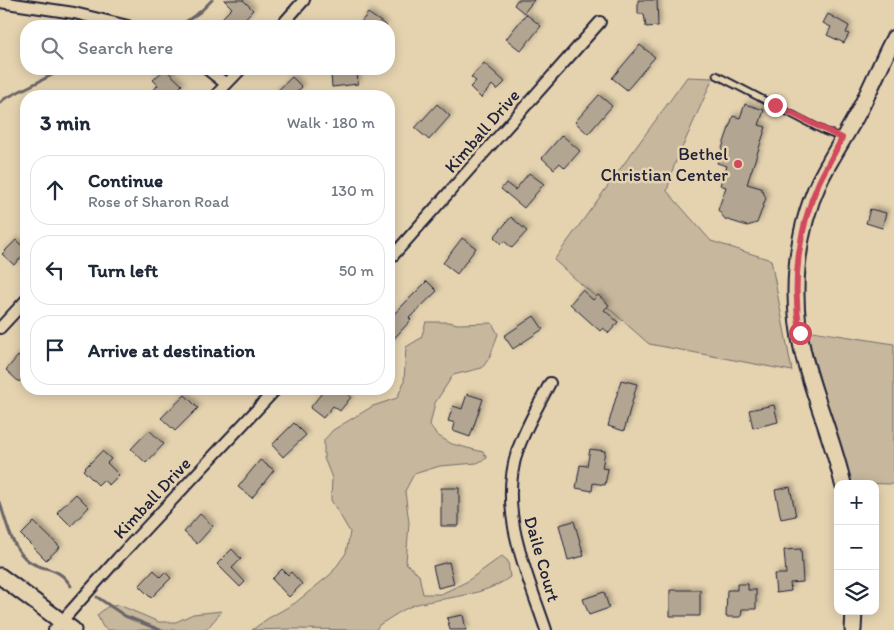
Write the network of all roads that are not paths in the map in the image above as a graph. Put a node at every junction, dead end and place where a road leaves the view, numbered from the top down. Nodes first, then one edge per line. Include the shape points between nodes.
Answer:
1 (304, 0) edge
2 (0, 2) edge
3 (103, 20) edge
4 (286, 20) edge
5 (600, 22) dead end
6 (894, 38) edge
7 (215, 75) edge
8 (235, 75) edge
9 (716, 75) dead end
10 (226, 84) junction
11 (220, 90) edge
12 (842, 138) junction
13 (395, 253) edge
14 (20, 306) edge
15 (0, 328) edge
16 (550, 383) dead end
17 (270, 395) edge
18 (842, 480) edge
19 (0, 576) edge
20 (854, 615) edge
21 (63, 627) edge
22 (546, 630) edge
23 (853, 630) edge

1 - 4 street
2 - 3 street
5 - 13 street, Kimball Drive
6 - 12 street
7 - 10 street
8 - 10 street
9 - 12 lane
10 - 11 street
12 - 18 street via 811,202 801,238 797,315 803,353
14 - 15 street
16 - 22 street, Daile Court via 517,454 510,502 515,535
17 - 21 street, Kimball Drive via 118,558
19 - 21 street
20 - 23 street

